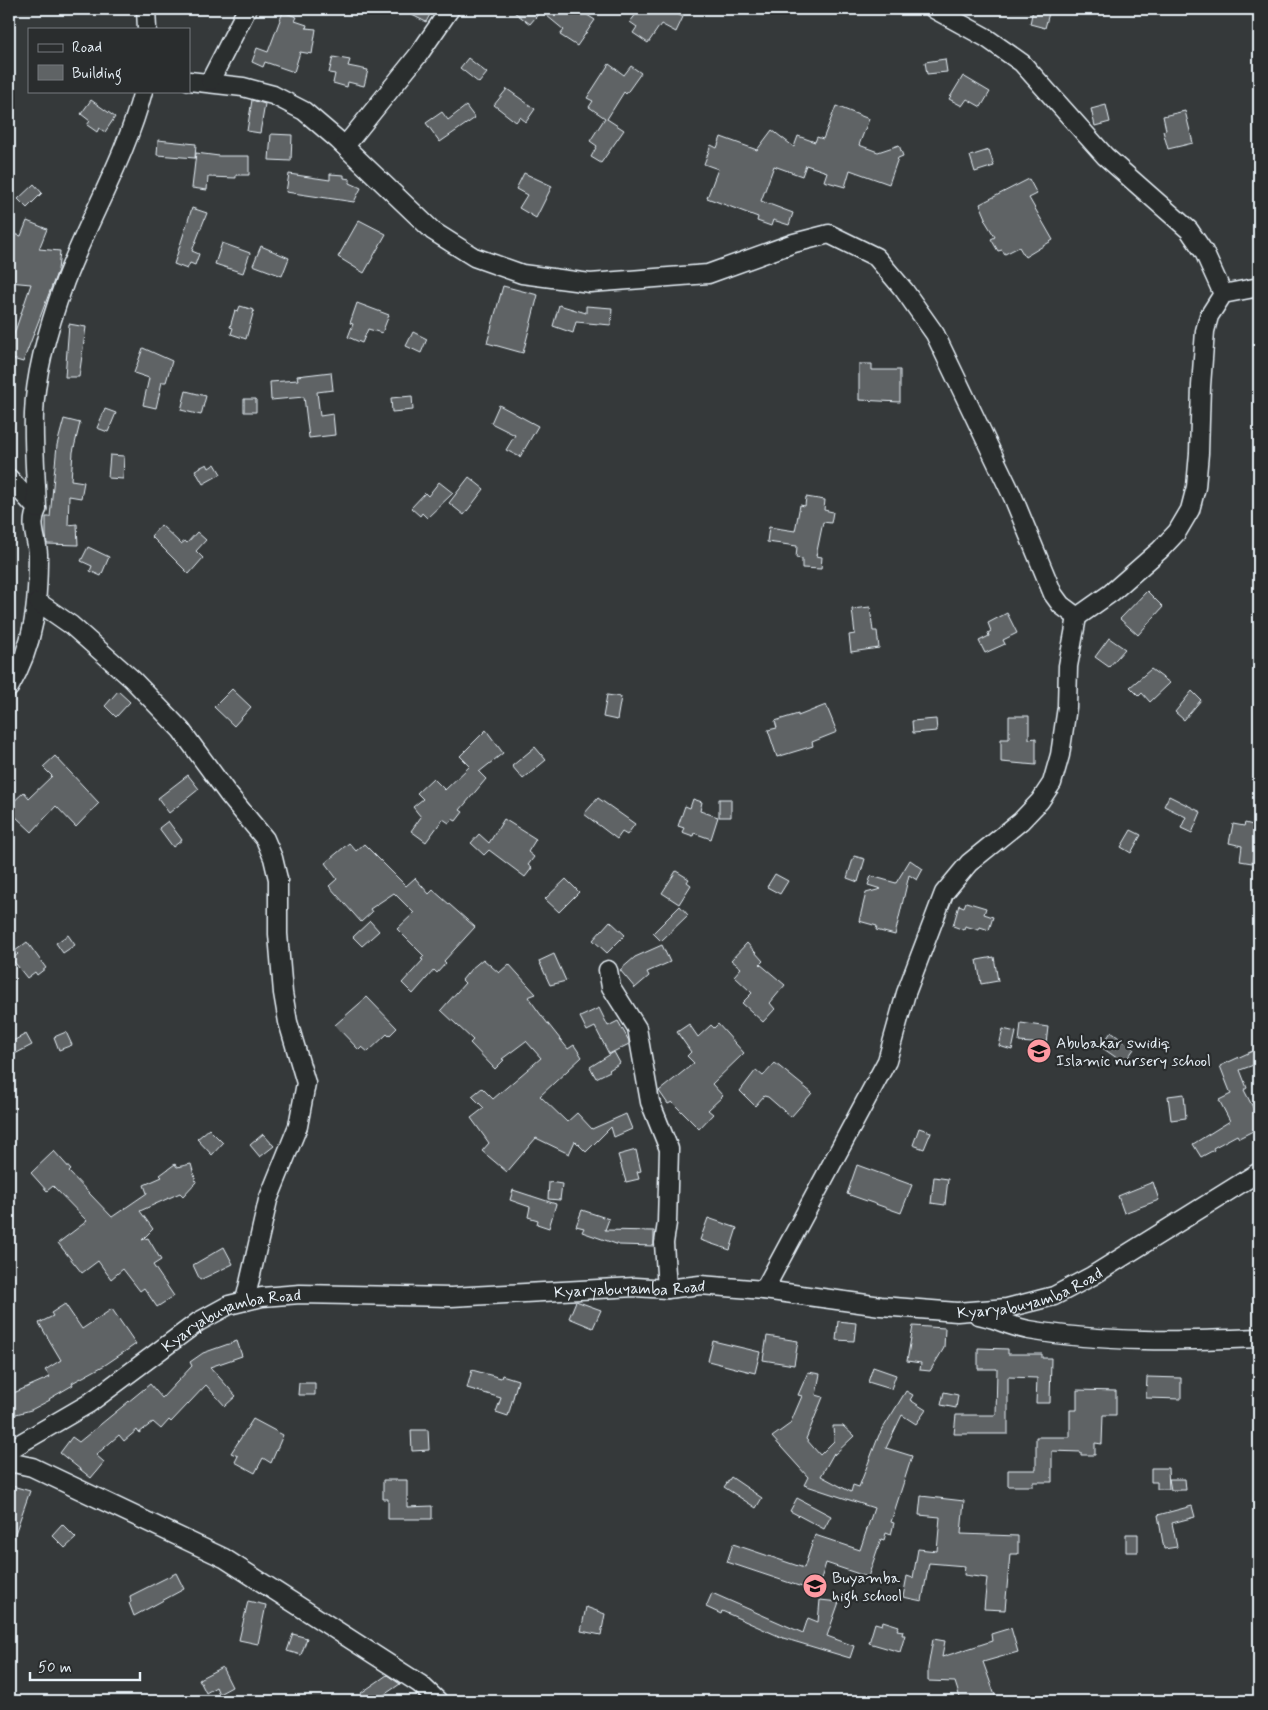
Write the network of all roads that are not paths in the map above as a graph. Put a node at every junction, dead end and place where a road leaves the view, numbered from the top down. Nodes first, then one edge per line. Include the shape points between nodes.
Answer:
1 (146, 9) edge
2 (246, 9) edge
3 (450, 9) edge
4 (934, 9) edge
5 (147, 28) edge
6 (190, 80) edge
7 (210, 82) junction
8 (143, 92) edge
9 (345, 146) junction
10 (1259, 287) edge
11 (1223, 294) junction
12 (9, 478) edge
13 (37, 510) junction
14 (38, 602) junction
15 (1078, 617) junction
16 (9, 688) edge
17 (608, 970) dead end
18 (1259, 1172) edge
19 (667, 1289) junction
20 (764, 1290) junction
21 (245, 1301) junction
22 (957, 1312) junction
23 (1259, 1338) edge
24 (9, 1450) edge
25 (9, 1462) edge
26 (438, 1701) edge

1 - 5 street
2 - 7 street
3 - 9 street via 419,54
4 - 11 street via 985,37 1022,64 1105,156 1189,230 1204,252
6 - 7 street
7 - 9 street via 274,95 304,111
8 - 13 street via 52,320 34,413
9 - 15 street via 433,231 474,257 522,274 590,283 708,274 794,242 829,234 876,257 935,334 1013,497 1053,594 1061,605
10 - 11 street
11 - 15 street via 1208,316 1205,331 1200,453 1190,510 1177,532 1160,550 1111,594
12 - 13 street
13 - 14 street via 32,519 38,551
14 - 16 street via 31,637
14 - 21 street via 71,625 132,679 181,730 265,838 273,858 278,879 283,993 306,1083 298,1126 268,1200
15 - 20 street via 1068,666 1067,707 1060,756 1052,783 1021,821 969,863 944,893 906,993 887,1060
17 - 19 street via 611,987 636,1028 650,1102 669,1149 664,1243
18 - 22 street, Kyaryabuyamba Road via 1092,1276 1054,1296 1007,1308
19 - 20 street, Kyaryabuyamba Road via 700,1285
19 - 21 street, Kyaryabuyamba Road via 635,1287 451,1297 300,1294
20 - 22 street, Kyaryabuyamba Road via 881,1306
21 - 24 street, Kyaryabuyamba Road via 229,1305 198,1322 88,1404
22 - 23 street via 986,1316 1027,1330 1083,1338
25 - 26 street via 32,1467 224,1558 420,1684

